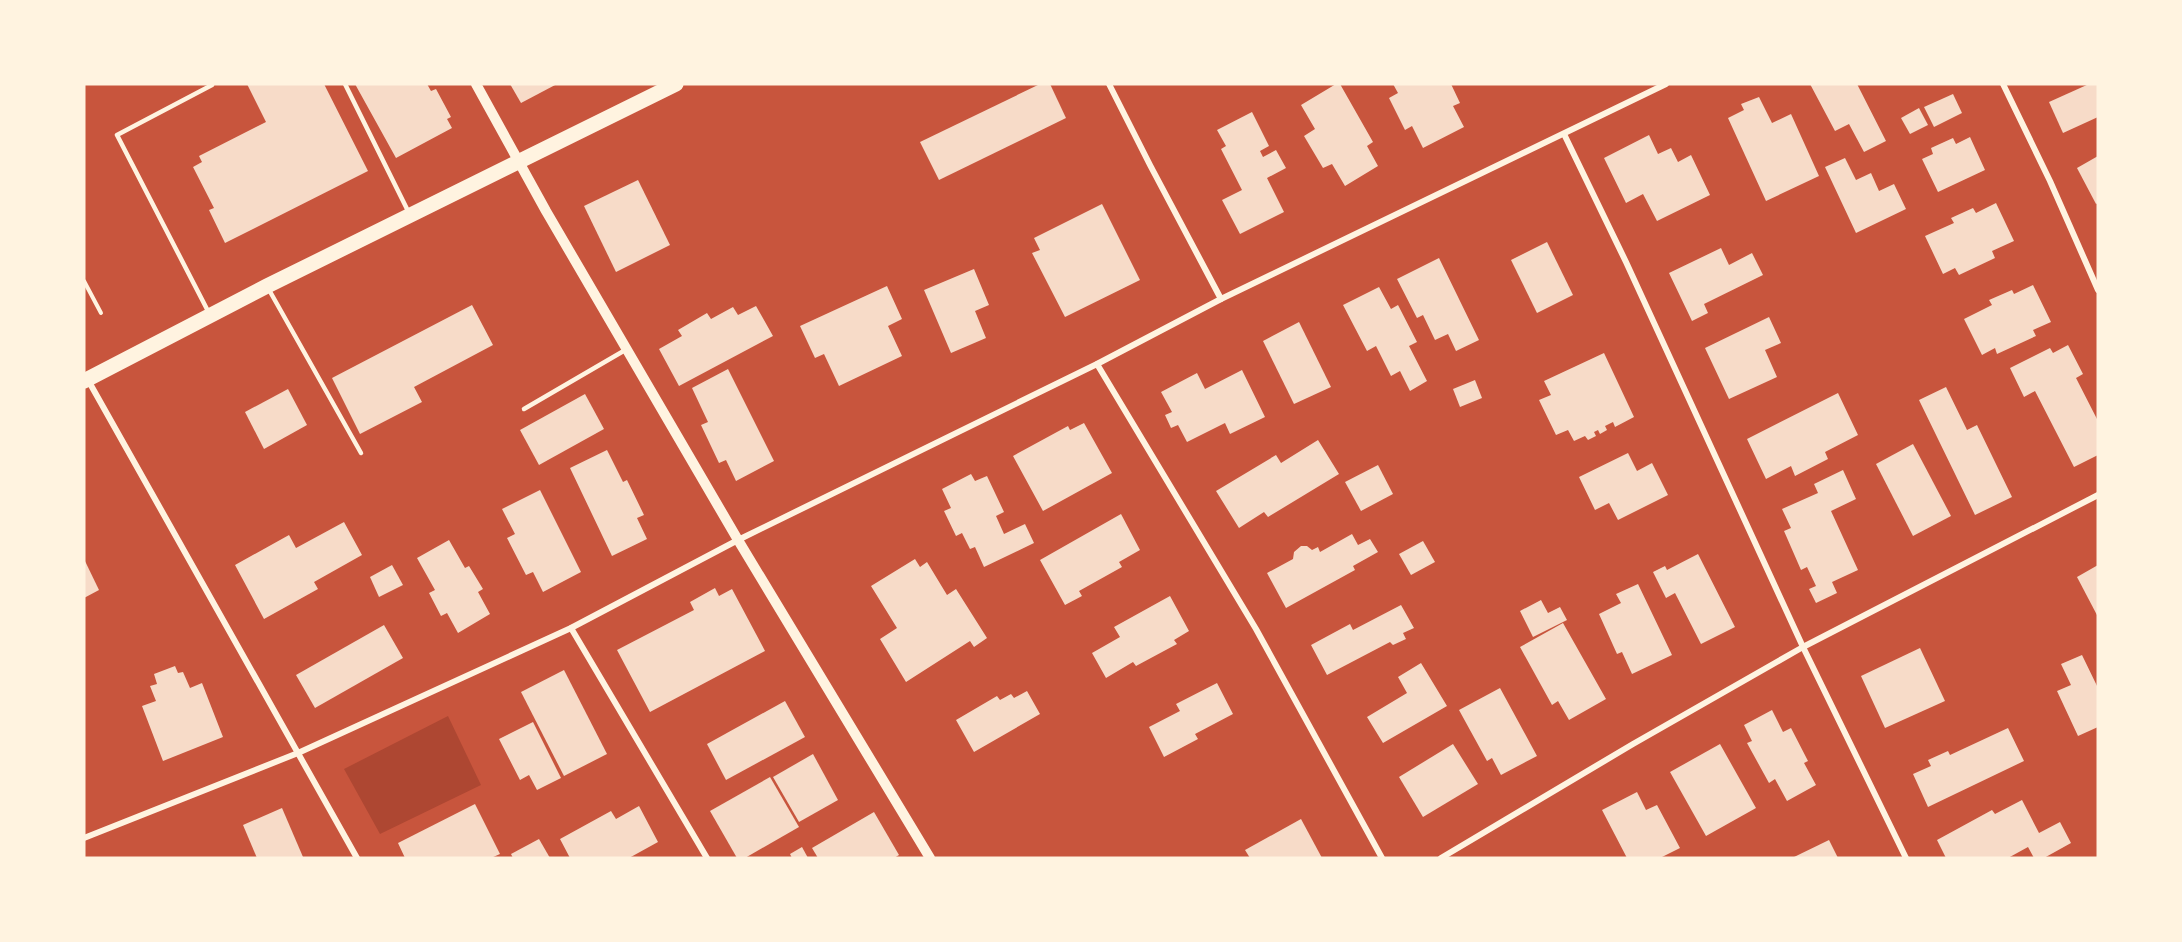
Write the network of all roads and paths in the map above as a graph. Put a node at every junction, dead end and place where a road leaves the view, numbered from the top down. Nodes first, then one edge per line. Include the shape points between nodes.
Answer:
1 (345, 84) edge
2 (476, 84) edge
3 (676, 84) edge
4 (1109, 84) edge
5 (1666, 84) edge
6 (2003, 84) edge
7 (212, 85) edge
8 (1564, 134) junction
9 (518, 161) junction
10 (410, 214) junction
11 (84, 281) edge
12 (267, 286) junction
13 (2098, 290) edge
14 (1221, 299) junction
15 (101, 313) dead end
16 (210, 315) junction
17 (627, 349) junction
18 (1097, 364) junction
19 (86, 380) edge
20 (524, 409) dead end
21 (360, 453) dead end
22 (2098, 495) edge
23 (738, 540) junction
24 (571, 628) junction
25 (1803, 648) junction
26 (298, 753) junction
27 (84, 838) edge
28 (357, 858) edge
29 (707, 858) edge
30 (930, 858) edge
31 (1382, 858) edge
32 (1441, 858) edge
33 (1906, 858) edge

1 - 10 lane
2 - 9 street
3 - 9 main road
4 - 14 street
5 - 8 street
6 - 13 street
7 - 16 lane via 117,135
8 - 14 street
8 - 25 street
9 - 10 main road
9 - 17 street
10 - 12 main road
11 - 15 path
12 - 16 main road
12 - 21 lane
14 - 18 street
16 - 19 main road
17 - 20 lane
17 - 23 street
18 - 23 street
18 - 31 street via 1256,629
19 - 26 street
22 - 25 street
23 - 24 street
23 - 30 street
24 - 26 street
24 - 29 street
25 - 32 street
25 - 33 street
26 - 27 street
26 - 28 street

